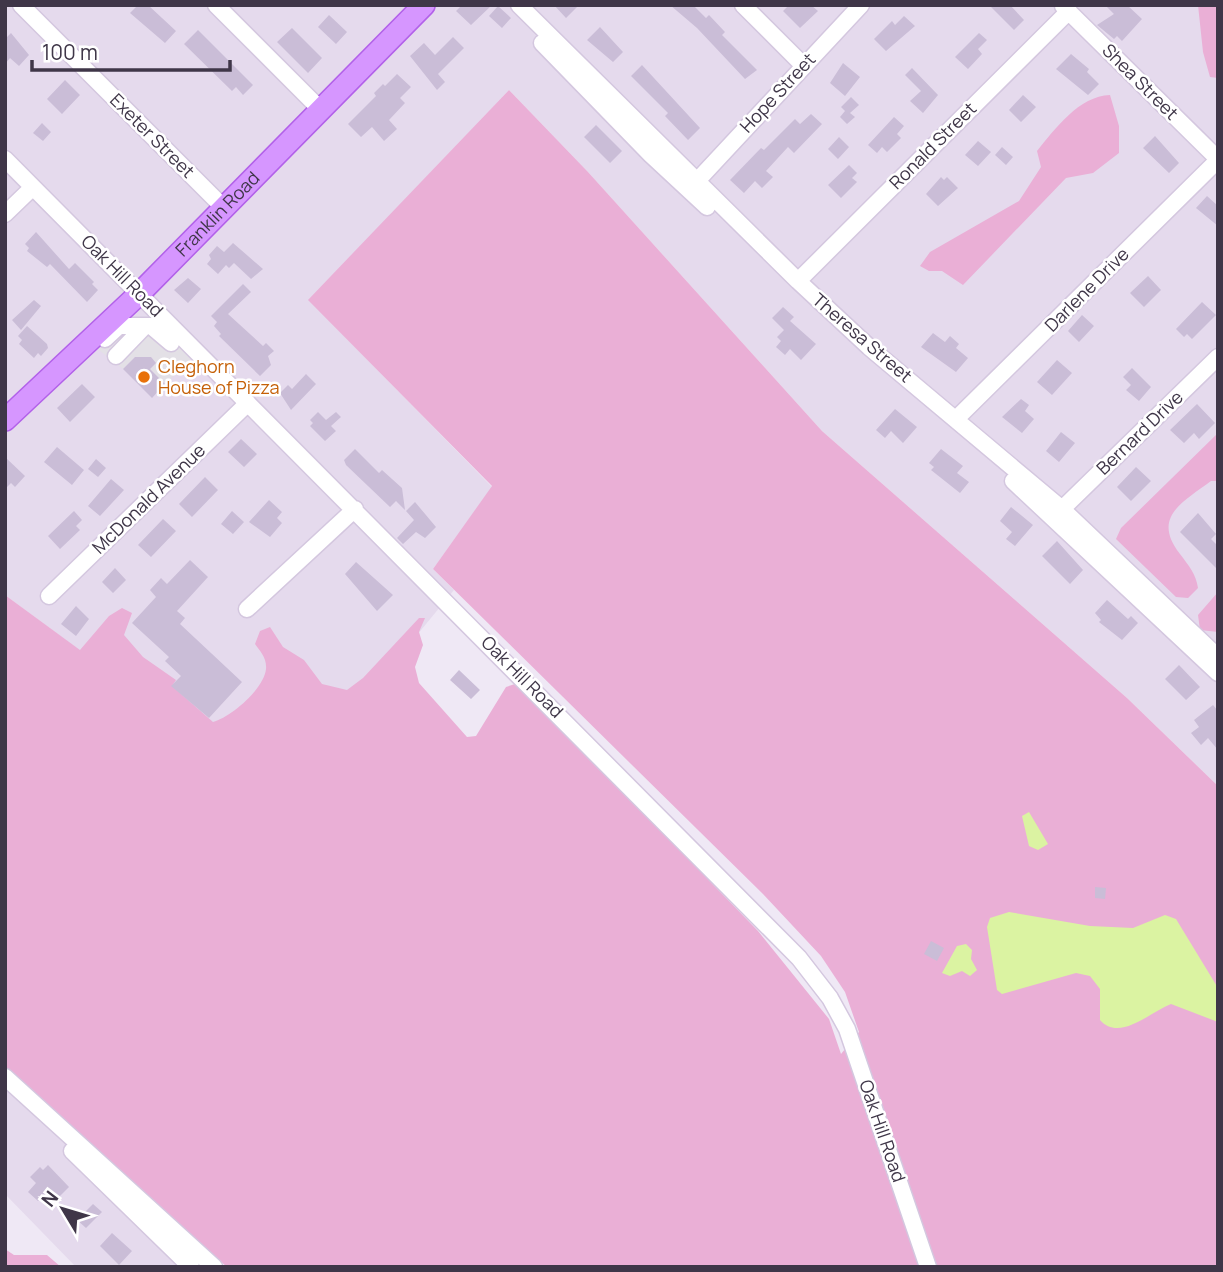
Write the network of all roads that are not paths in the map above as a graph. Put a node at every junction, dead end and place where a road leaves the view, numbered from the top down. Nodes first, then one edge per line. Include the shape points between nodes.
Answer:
1 (21, 5) edge
2 (216, 5) edge
3 (424, 5) edge
4 (519, 5) edge
5 (743, 5) edge
6 (861, 5) edge
7 (1066, 8) edge
8 (525, 25) dead end
9 (803, 65) junction
10 (319, 108) junction
11 (5, 159) edge
12 (1218, 159) edge
13 (696, 182) junction
14 (32, 188) junction
15 (223, 207) junction
16 (5, 214) edge
17 (798, 281) junction
18 (139, 293) junction
19 (115, 322) junction
20 (155, 324) junction
21 (175, 339) junction
22 (159, 355) dead end
23 (116, 356) dead end
24 (1218, 357) edge
25 (248, 403) junction
26 (956, 419) junction
27 (5, 420) edge
28 (355, 509) junction
29 (1062, 509) junction
30 (50, 596) dead end
31 (247, 609) dead end
32 (1218, 657) edge
33 (1218, 673) edge
34 (5, 1077) edge
35 (5, 1085) edge
36 (191, 1267) edge
37 (214, 1267) edge
38 (928, 1267) edge

1 - 15 street, Exeter Street
2 - 10 street
3 - 10 main road, Franklin Road
4 - 13 street, Theresa Street
5 - 9 street
6 - 9 street, Hope Street
7 - 12 street, Shea Street
7 - 17 street, Ronald Street
8 - 33 street via 651,155 839,331 1004,472
9 - 13 street, Hope Street
10 - 15 main road, Franklin Road
11 - 14 street, Oak Hill Road
12 - 26 street, Darlene Drive
13 - 17 street, Theresa Street
14 - 16 street
14 - 18 street, Oak Hill Road
15 - 18 main road, Franklin Road
17 - 26 street, Theresa Street
18 - 19 main road, Franklin Road
18 - 20 street, Oak Hill Road
19 - 20 street
19 - 27 main road, Franklin Road via 95,334
20 - 21 street, Oak Hill Road
20 - 23 street
21 - 22 street
21 - 25 street, Oak Hill Road
24 - 29 street, Bernard Drive
25 - 28 street, Oak Hill Road
25 - 30 street, McDonald Avenue
26 - 29 street, Theresa Street
28 - 31 street
28 - 38 street, Oak Hill Road via 781,937 830,998 847,1029
29 - 32 street, Theresa Street
34 - 37 street
35 - 36 street

